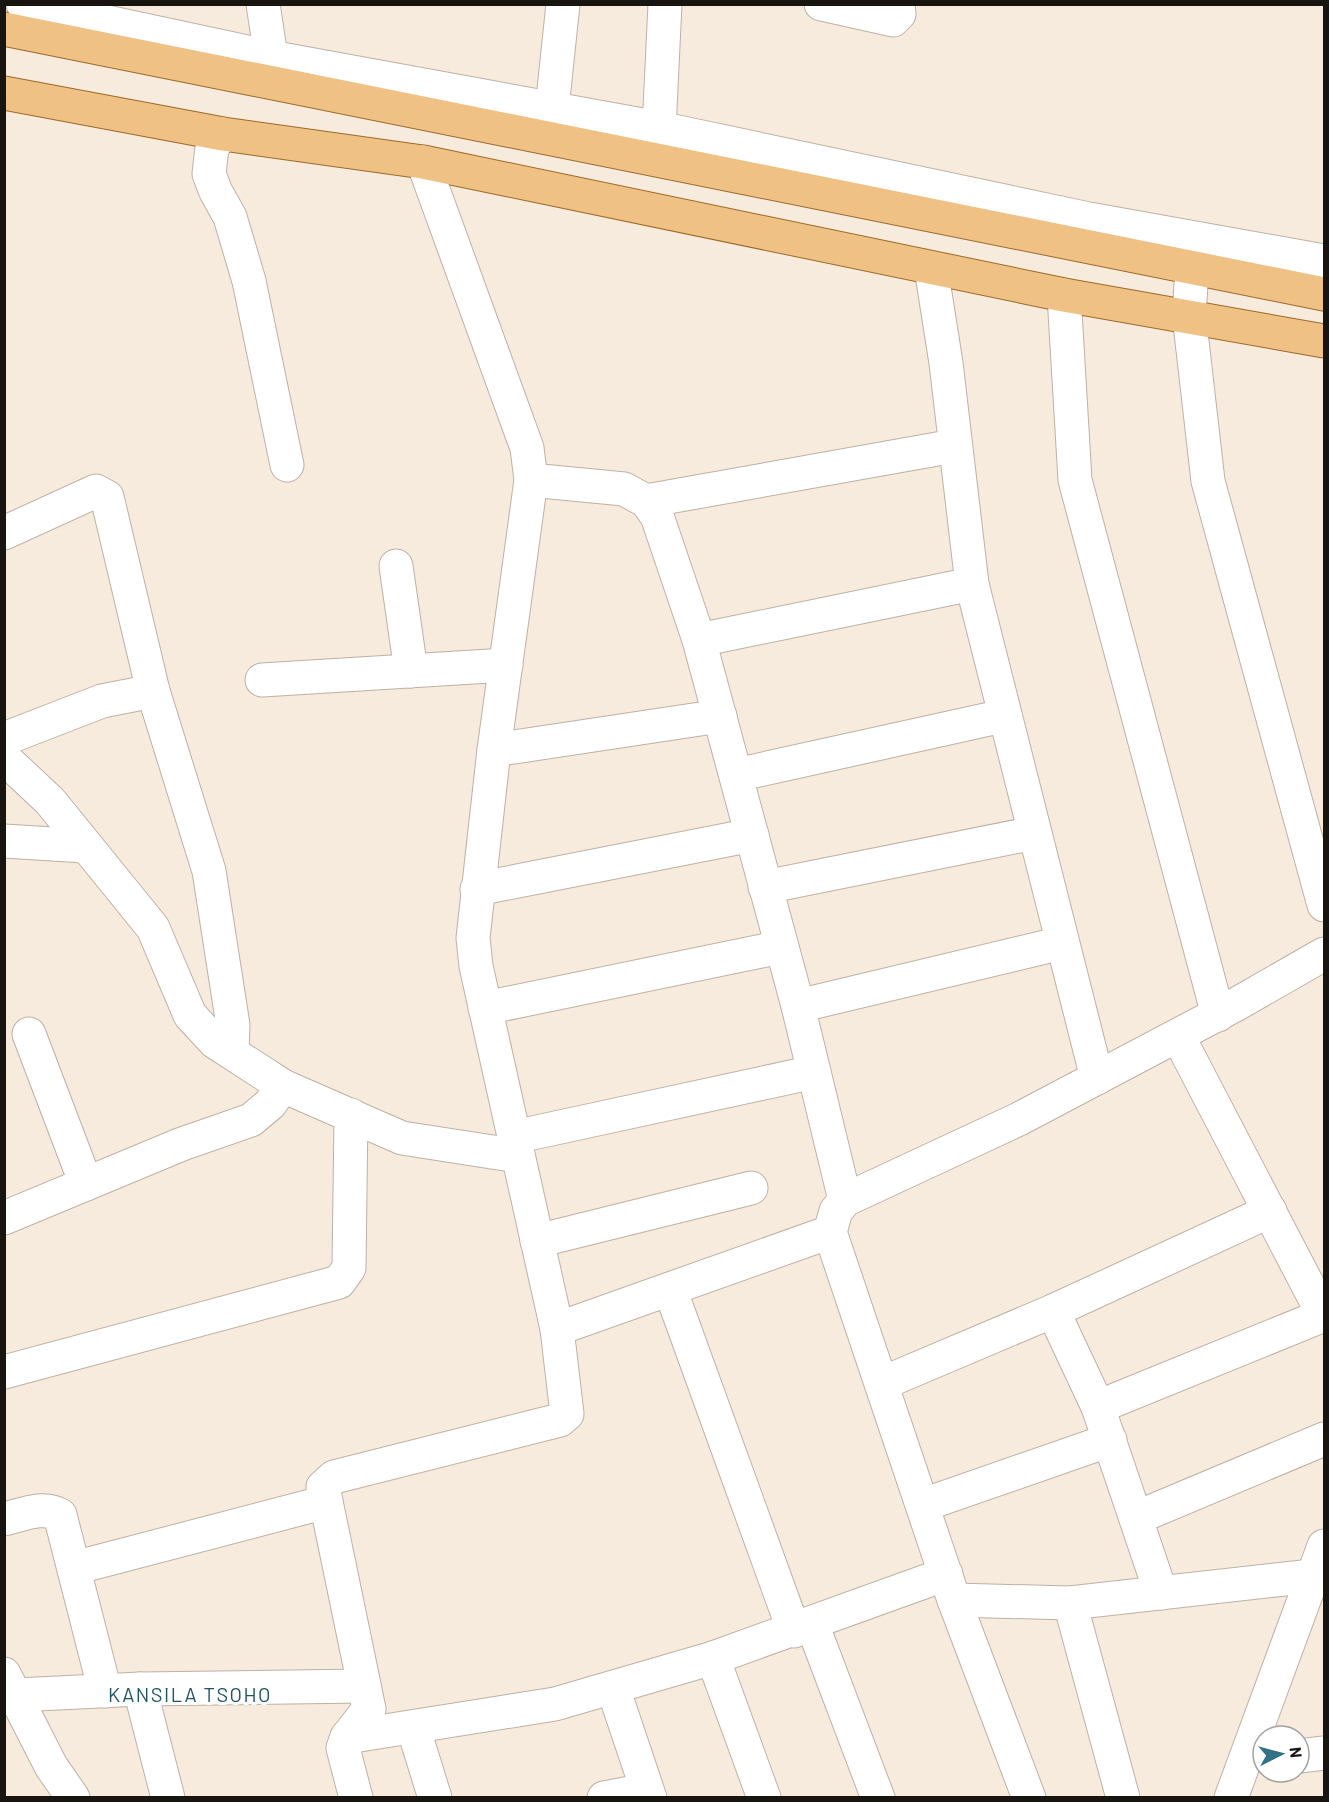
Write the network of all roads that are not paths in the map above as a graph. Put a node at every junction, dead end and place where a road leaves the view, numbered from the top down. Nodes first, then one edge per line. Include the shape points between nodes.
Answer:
1 (23, 4) edge
2 (263, 4) edge
3 (563, 4) edge
4 (665, 4) edge
5 (821, 4) edge
6 (898, 4) edge
7 (4, 29) edge
8 (272, 70) junction
9 (4, 93) edge
10 (550, 122) junction
11 (659, 128) junction
12 (223, 134) junction
13 (658, 160) junction
14 (423, 162) junction
15 (1324, 261) edge
16 (931, 268) junction
17 (1192, 269) junction
18 (1324, 294) edge
19 (1064, 295) junction
20 (1189, 315) junction
21 (1324, 341) edge
22 (954, 446) junction
23 (287, 465) dead end
24 (531, 480) junction
25 (645, 501) junction
26 (4, 533) edge
27 (396, 566) dead end
28 (972, 584) junction
29 (699, 640) junction
30 (506, 665) junction
31 (411, 670) junction
32 (262, 680) dead end
33 (153, 692) junction
34 (720, 716) junction
35 (1004, 716) junction
36 (4, 740) edge
37 (494, 750) junction
38 (4, 758) edge
39 (736, 775) junction
40 (1034, 833) junction
41 (752, 835) junction
42 (4, 841) edge
43 (85, 846) junction
44 (765, 887) junction
45 (477, 889) junction
46 (1324, 905) edge
47 (1062, 943) junction
48 (781, 947) junction
49 (1324, 954) edge
50 (798, 1006) junction
51 (485, 1008) junction
52 (1218, 1015) junction
53 (29, 1034) dead end
54 (1178, 1036) junction
55 (232, 1053) junction
56 (814, 1072) junction
57 (1097, 1078) junction
58 (283, 1086) junction
59 (351, 1115) junction
60 (516, 1147) junction
61 (86, 1184) junction
62 (751, 1188) dead end
63 (845, 1200) junction
64 (1270, 1211) junction
65 (4, 1218) edge
66 (830, 1232) junction
67 (537, 1241) junction
68 (670, 1289) junction
69 (1053, 1311) junction
70 (1324, 1316) edge
71 (556, 1329) junction
72 (4, 1372) edge
73 (883, 1383) junction
74 (1098, 1407) junction
75 (1324, 1438) edge
76 (1110, 1440) junction
77 (326, 1502) junction
78 (923, 1505) junction
79 (1136, 1518) junction
80 (4, 1519) edge
81 (1324, 1546) edge
82 (74, 1568) junction
83 (1318, 1577) edge
84 (950, 1587) junction
85 (1161, 1593) junction
86 (1070, 1602) junction
87 (803, 1628) junction
88 (713, 1658) junction
89 (11, 1684) edge
90 (364, 1686) junction
91 (613, 1688) junction
92 (140, 1689) junction
93 (105, 1691) junction
94 (1268, 1724) edge
95 (413, 1727) junction
96 (347, 1737) junction
97 (1251, 1767) edge
98 (648, 1794) edge
99 (73, 1797) edge
100 (168, 1797) edge
101 (356, 1797) edge
102 (435, 1797) edge
103 (604, 1797) edge
104 (764, 1797) edge
105 (878, 1797) edge
106 (1029, 1797) edge
107 (1123, 1797) edge
108 (1231, 1797) edge

1 - 8 street
2 - 8 street
3 - 10 street
4 - 11 street
5 - 6 street via 893,20 899,14
7 - 8 main road
8 - 10 main road
9 - 12 main road
10 - 11 street
10 - 13 main road
11 - 13 street
11 - 15 street via 1089,219
12 - 14 main road
12 - 23 street via 212,147 209,174 230,217 249,281
13 - 17 main road
14 - 16 main road
14 - 24 street via 527,448
16 - 19 main road
16 - 22 street
17 - 18 main road
17 - 20 street
19 - 20 main road
19 - 52 street via 1075,480
20 - 21 main road
20 - 46 street via 1208,481
22 - 25 street
22 - 28 street
24 - 25 street via 624,489
24 - 30 street
25 - 29 street via 657,516
26 - 33 street via 96,491 107,497
27 - 31 street
28 - 29 street
28 - 35 street
29 - 34 street
30 - 31 street
30 - 37 street
31 - 32 street
33 - 36 street via 102,701
33 - 55 street via 209,871 233,1025
34 - 37 street
34 - 39 street
35 - 39 street
35 - 40 street
37 - 45 street
38 - 43 street via 50,801
39 - 41 street
40 - 44 street
40 - 47 street
41 - 44 street
41 - 45 street
42 - 43 street
43 - 55 street via 153,928 190,1015 215,1042
44 - 48 street
45 - 51 street via 473,938
47 - 50 street
47 - 57 street
48 - 50 street
48 - 51 street
49 - 52 street
50 - 56 street
51 - 60 street
52 - 54 street
53 - 61 street
54 - 57 street
54 - 64 street
55 - 58 street
56 - 60 street
56 - 63 street
57 - 63 street
58 - 59 street
58 - 61 street via 251,1120
59 - 60 street via 402,1138
59 - 72 street via 349,1268 339,1282
60 - 67 street
61 - 65 street
62 - 67 street
63 - 66 street via 836,1211
64 - 69 street
64 - 70 street
66 - 68 street
66 - 73 street
67 - 71 street
68 - 71 street
68 - 87 street
69 - 73 street
69 - 74 street
70 - 74 street
71 - 77 street via 567,1405 567,1414 560,1420 334,1477 323,1487
73 - 78 street
74 - 76 street
75 - 79 street
76 - 78 street
76 - 79 street
77 - 82 street
77 - 90 street
78 - 84 street
79 - 85 street
80 - 82 street via 44,1510 60,1515
81 - 83 street
82 - 93 street
83 - 85 street
83 - 94 street
84 - 86 street
84 - 87 street
84 - 106 street
85 - 86 street
86 - 107 street
87 - 88 street
87 - 105 street
88 - 91 street
88 - 104 street
89 - 93 street
89 - 99 street via 51,1766
90 - 92 street
90 - 96 street via 369,1709
91 - 95 street via 555,1704
91 - 98 street
92 - 93 street
92 - 100 street
95 - 96 street
95 - 102 street
96 - 101 street via 343,1748
97 - 108 street
98 - 103 street

